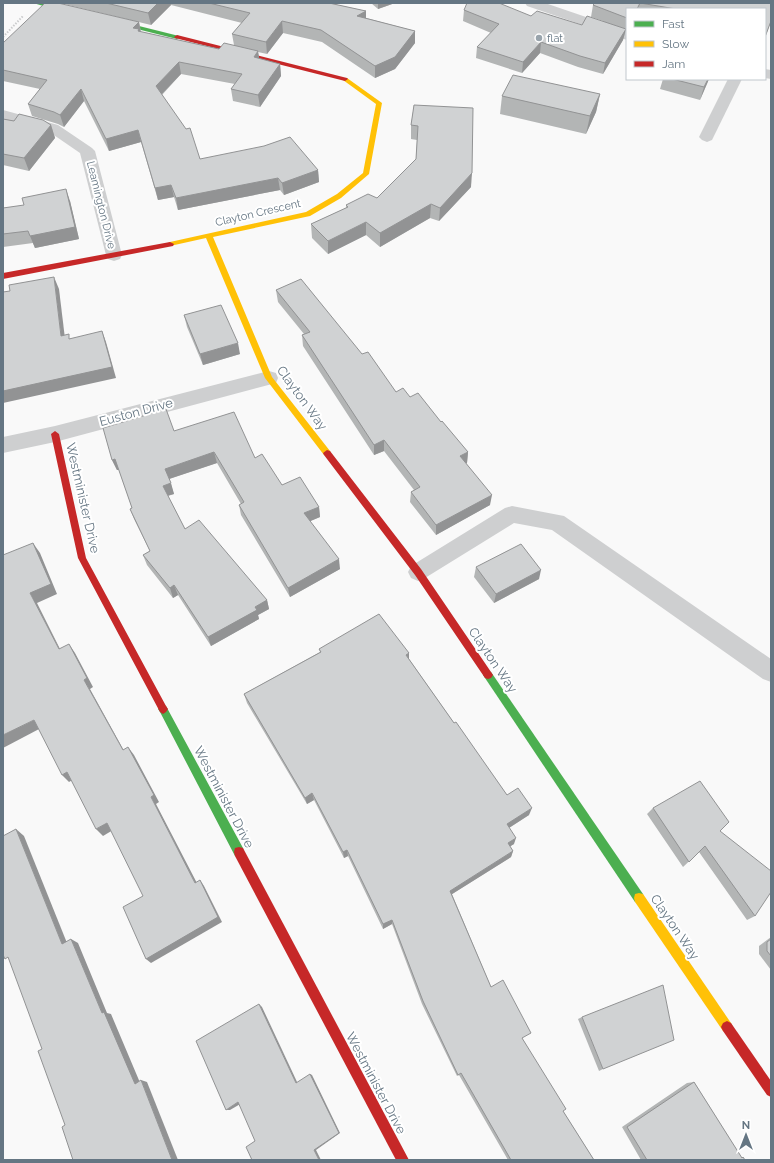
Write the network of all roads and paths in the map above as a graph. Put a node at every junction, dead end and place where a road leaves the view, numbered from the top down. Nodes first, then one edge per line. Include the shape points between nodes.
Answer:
1 (36, 3) edge
2 (532, 3) edge
3 (82, 14) edge
4 (105, 20) edge
5 (626, 36) edge
6 (3, 37) edge
7 (735, 80) edge
8 (3, 115) edge
9 (707, 137) dead end
10 (210, 236) junction
11 (114, 255) junction
12 (3, 276) edge
13 (269, 378) junction
14 (55, 434) junction
15 (3, 445) edge
16 (418, 572) junction
17 (771, 672) edge
18 (771, 1091) edge
19 (403, 1160) edge

1 - 3 street
1 - 6 path
2 - 5 street
4 - 10 street, Clayton Crescent via 343,78 378,103 366,174 339,196 308,214
7 - 9 street
8 - 11 street, Leamington Drive via 53,128 87,151
10 - 11 street, Clayton Crescent
10 - 13 street, Clayton Way
11 - 12 street, Clayton Crescent
13 - 14 street, Euston Drive
13 - 16 street, Clayton Way
14 - 15 street, Euston Drive
14 - 19 street, Westminister Drive via 82,558
16 - 17 street via 512,514 557,522
16 - 18 street, Clayton Way

